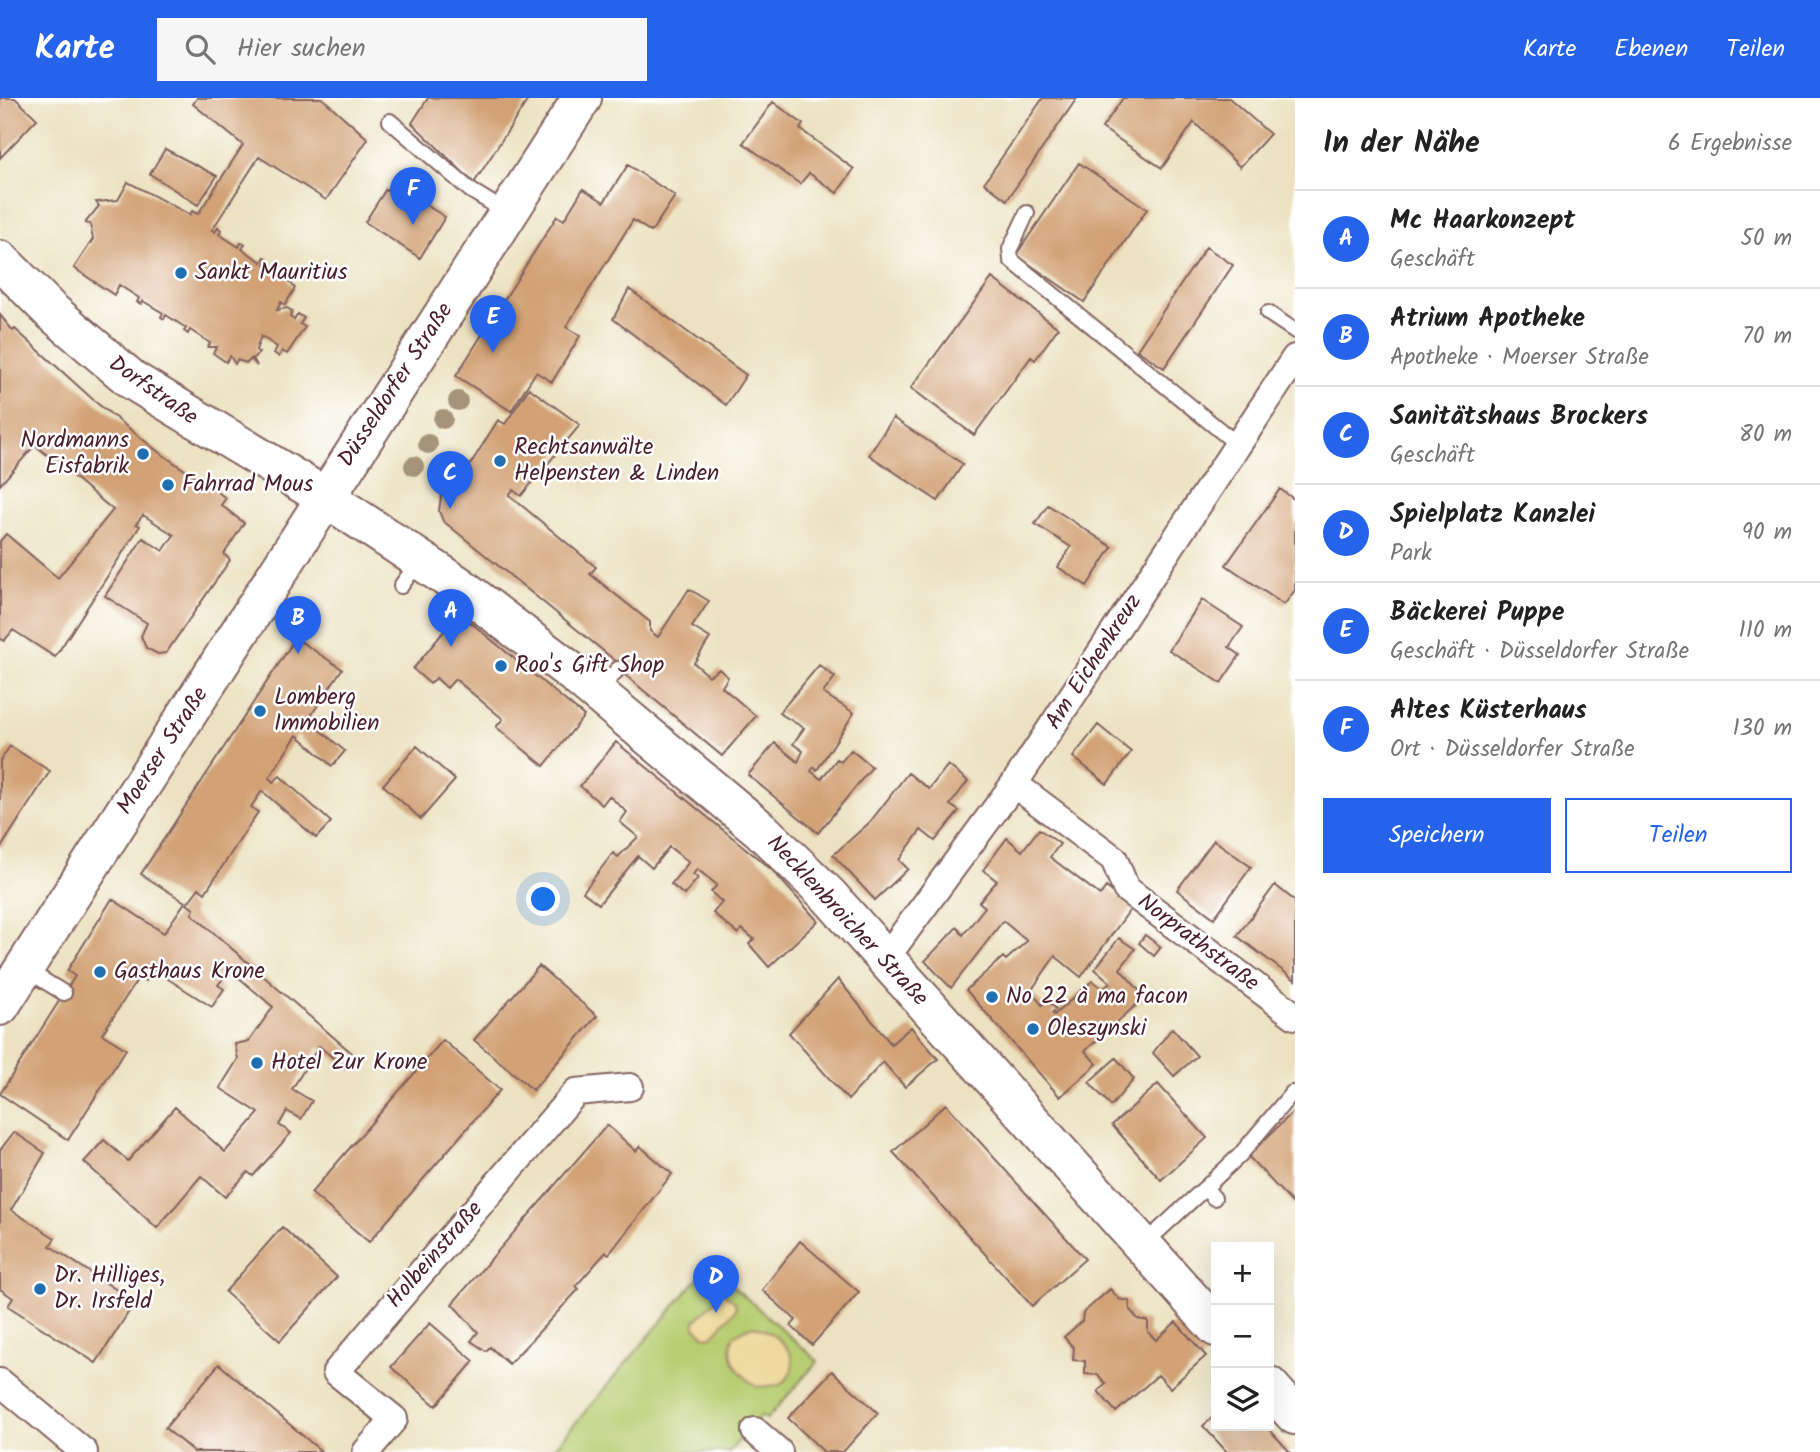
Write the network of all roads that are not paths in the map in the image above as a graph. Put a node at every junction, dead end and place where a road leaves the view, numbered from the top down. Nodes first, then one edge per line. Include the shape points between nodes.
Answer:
1 (582, 98) edge
2 (390, 121) dead end
3 (507, 212) junction
4 (1027, 213) dead end
5 (0, 260) edge
6 (1268, 313) dead end
7 (1295, 331) edge
8 (1295, 358) edge
9 (1238, 445) junction
10 (325, 497) junction
11 (1014, 784) junction
12 (885, 959) junction
13 (24, 968) junction
14 (64, 993) dead end
15 (0, 1006) edge
16 (1295, 1016) edge
17 (630, 1087) dead end
18 (1292, 1093) dead end
19 (1143, 1245) junction
20 (1211, 1321) edge
21 (0, 1381) edge
22 (1274, 1392) edge
23 (1295, 1415) edge
24 (755, 1431) dead end
25 (84, 1452) edge
26 (366, 1452) edge
27 (779, 1452) edge

1 - 3 main road, Düsseldorfer Straße
2 - 3 lane via 470,190
3 - 10 main road, Düsseldorfer Straße
4 - 9 lane via 1010,249 1011,260
5 - 10 main road, Dorfstraße via 132,380
6 - 7 lane
8 - 9 street, Am Eichenkreuz
9 - 11 street, Am Eichenkreuz
10 - 12 main road, Necklenbroicher Straße via 411,573 468,593 607,681 829,895
10 - 13 main road, Moerser Straße
11 - 12 street, Am Eichenkreuz
11 - 16 street, Norprathstraße via 1114,859 1126,889
12 - 19 main road, Necklenbroicher Straße
13 - 14 lane
13 - 15 main road, Moerser Straße
17 - 26 street, Holbeinstraße via 576,1092 337,1372 394,1419
18 - 19 lane via 1210,1193
19 - 20 main road, Necklenbroicher Straße
21 - 25 street
22 - 23 main road
24 - 27 street

